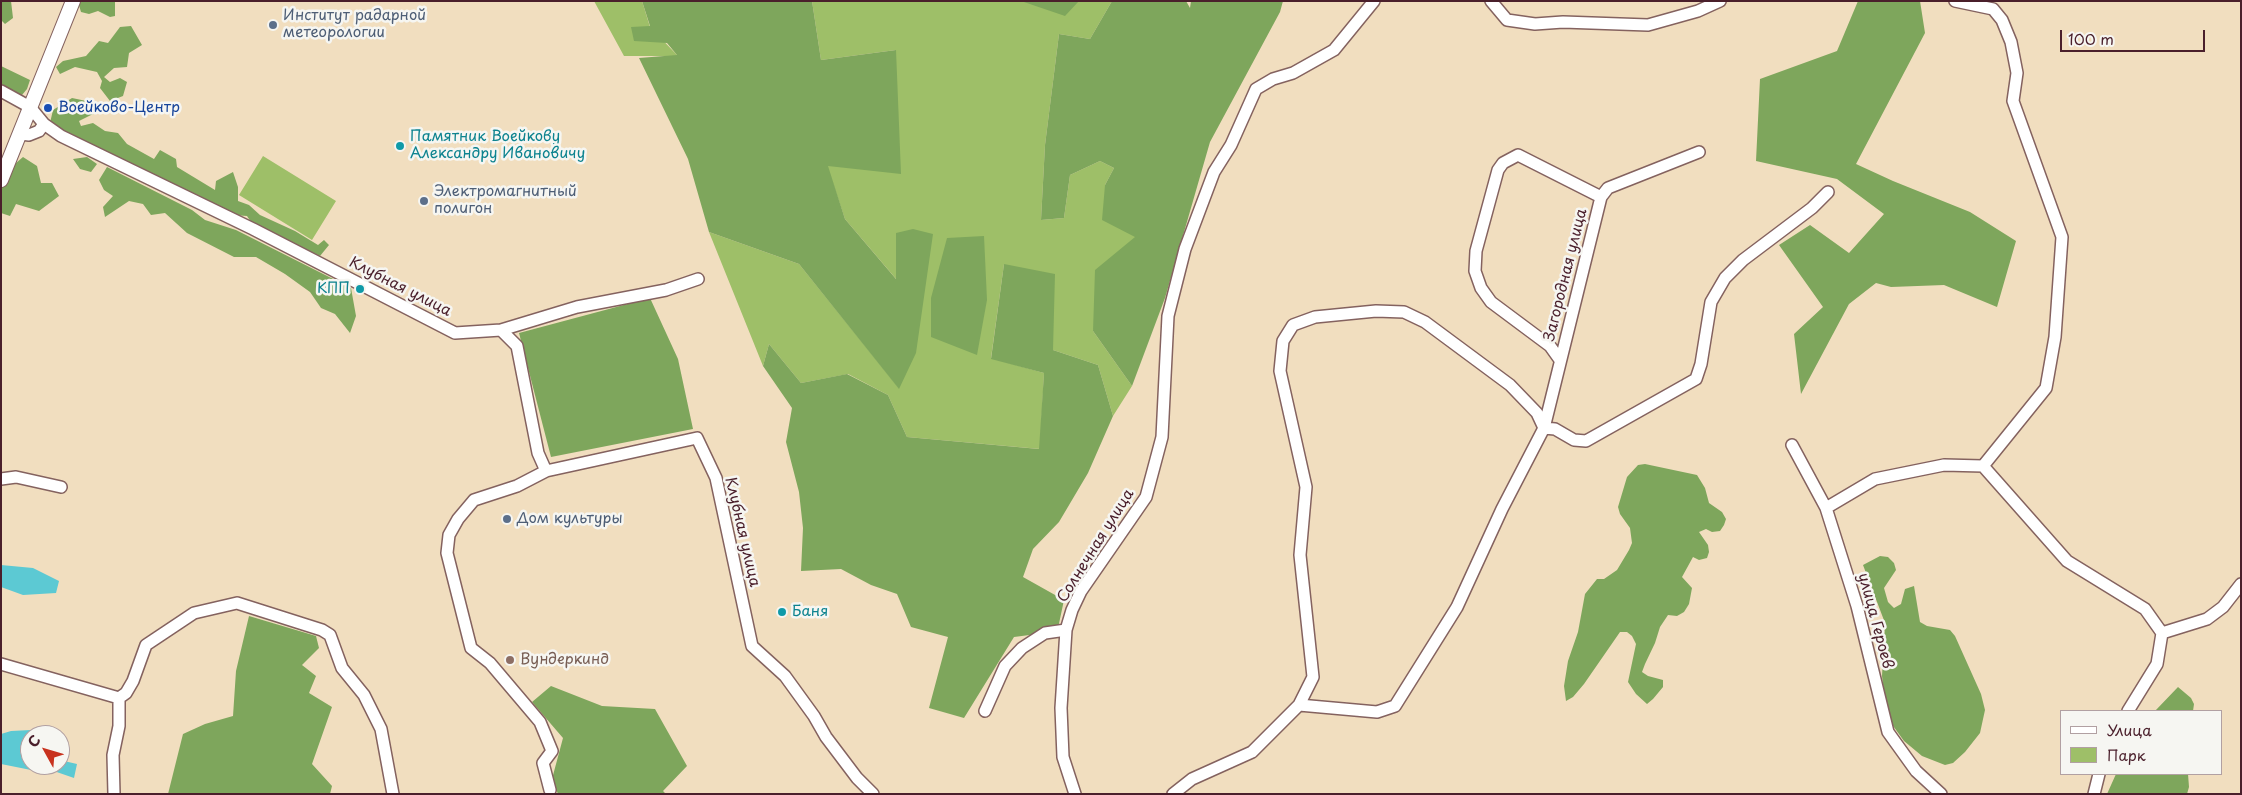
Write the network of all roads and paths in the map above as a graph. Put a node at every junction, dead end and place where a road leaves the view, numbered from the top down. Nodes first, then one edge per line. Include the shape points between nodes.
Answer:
1 (73, 1) edge
2 (1374, 1) edge
3 (1491, 1) edge
4 (1720, 1) edge
5 (1955, 1) edge
6 (1, 91) edge
7 (30, 107) junction
8 (44, 124) junction
9 (21, 134) junction
10 (1699, 152) dead end
11 (1, 180) edge
12 (1828, 192) dead end
13 (1601, 197) junction
14 (698, 279) dead end
15 (501, 330) junction
16 (1560, 360) junction
17 (1544, 428) junction
18 (1792, 445) dead end
19 (1983, 466) junction
20 (546, 471) junction
21 (1, 479) edge
22 (61, 487) dead end
23 (1826, 508) junction
24 (2241, 584) edge
25 (1066, 630) junction
26 (2162, 633) junction
27 (1, 664) edge
28 (120, 698) junction
29 (1299, 705) junction
30 (2129, 710) edge
31 (985, 711) dead end
32 (2099, 775) edge
33 (550, 790) dead end
34 (114, 794) edge
35 (393, 794) edge
36 (873, 794) edge
37 (1075, 794) edge
38 (1173, 794) edge
39 (1941, 794) edge
40 (2094, 794) edge

1 - 7 street
2 - 25 street, Солнечная улица via 1334,50 1256,89 1231,145 1214,172 1185,249 1168,316 1162,437 1146,497 1081,591
3 - 4 street via 1507,20 1535,24 1648,24 1698,11
5 - 19 street via 1992,9 2002,20 2011,42 2017,73 2013,101 2062,237 2055,337 2046,388
6 - 7 street
7 - 8 street, Клубная улица
7 - 9 street
8 - 9 street via 39,131
8 - 15 street, Клубная улица via 61,136 455,333
9 - 11 street
10 - 13 street, Загородная улица via 1608,188
12 - 17 street via 1725,278 1711,302 1696,379 1586,441 1574,440 1555,429
13 - 16 street, Загородная улица
13 - 16 street, Загородная улица via 1518,154 1498,170 1476,252 1475,271 1480,288 1491,302 1550,346
14 - 15 street, Клубная улица via 666,290 577,307
15 - 20 street via 517,346 538,454
16 - 17 street, Загородная улица
17 - 29 street, Загородная улица via 1457,607 1395,706 1377,712
17 - 29 street via 1537,414 1510,385 1425,322 1404,312 1376,311 1315,317 1292,326 1283,341 1280,372 1306,487 1300,555 1313,677
18 - 23 street, улица Героев
19 - 23 street via 1944,466 1875,478
19 - 26 street via 2067,561 2144,609
20 - 33 street via 517,486 474,500 449,535 447,554 472,648 490,663 540,722 552,751 543,763
20 - 36 street, Клубная улица via 697,438 716,478 752,646 785,676 826,737
21 - 22 street via 16,477
23 - 39 street, улица Героев via 1857,606 1888,732 1916,771
24 - 26 street via 2224,607 2207,619
25 - 31 street via 1045,633 1022,648 1005,666
25 - 37 street, Солнечная улица via 1061,708 1063,757
26 - 30 street via 2157,664
27 - 28 street
28 - 34 street via 113,755
28 - 35 street via 133,682 146,645 194,613 237,603 322,630 330,635 342,668 364,695 381,729
29 - 38 street via 1252,752 1192,779
32 - 40 street

